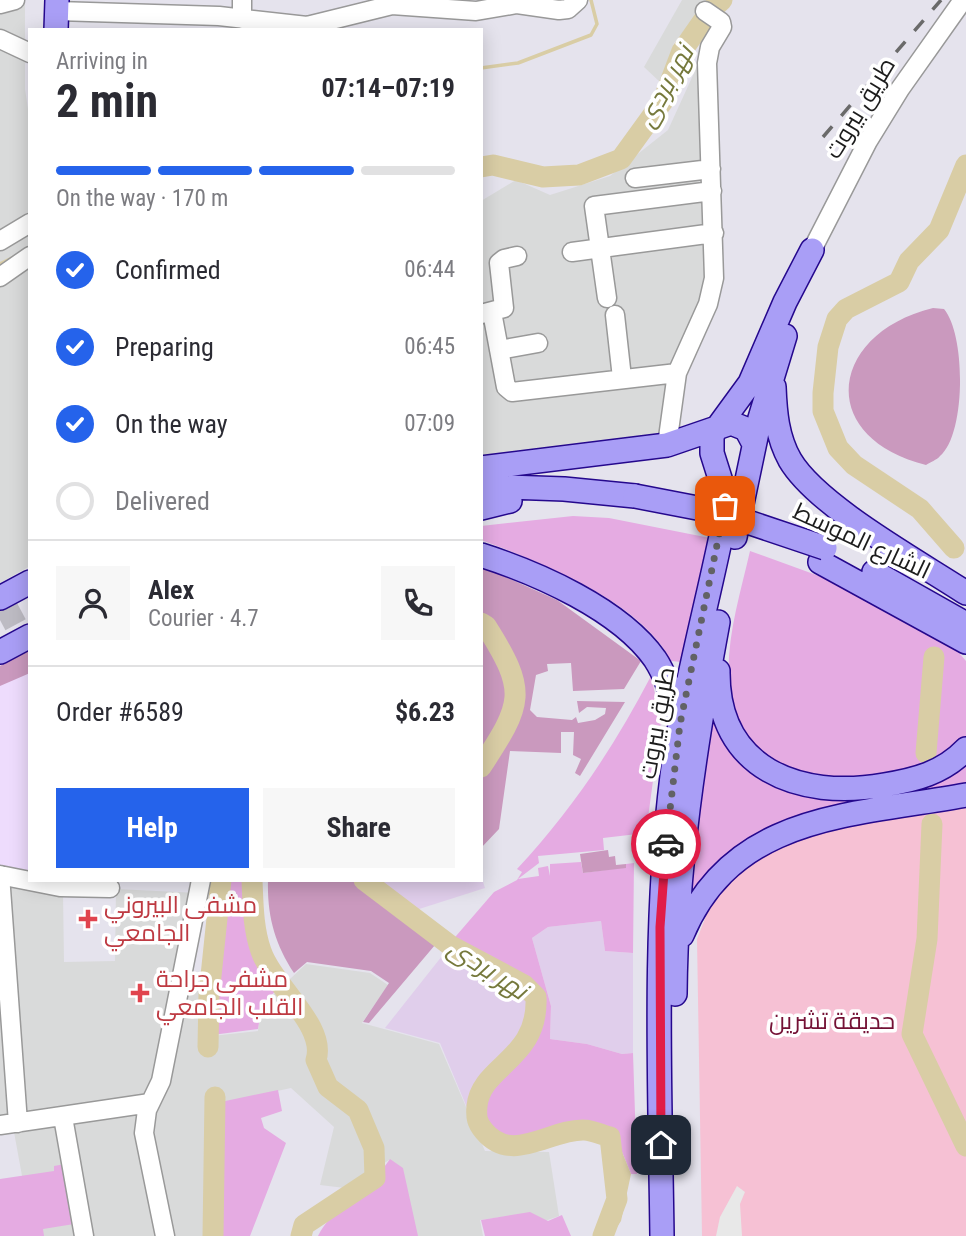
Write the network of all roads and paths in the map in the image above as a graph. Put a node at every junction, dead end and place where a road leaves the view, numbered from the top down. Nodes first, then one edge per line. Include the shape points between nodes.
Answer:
1 (15, 0) edge
2 (242, 0) edge
3 (578, 0) edge
4 (964, 0) edge
5 (0, 4) edge
6 (54, 10) edge
7 (705, 10) dead end
8 (242, 19) junction
9 (43, 28) edge
10 (0, 39) edge
11 (28, 52) edge
12 (711, 169) junction
13 (635, 178) dead end
14 (712, 191) junction
15 (28, 224) edge
16 (714, 233) junction
17 (0, 241) edge
18 (599, 248) junction
19 (812, 250) junction
20 (572, 253) dead end
21 (517, 256) dead end
22 (28, 257) edge
23 (0, 276) edge
24 (607, 298) dead end
25 (487, 313) edge
26 (615, 315) dead end
27 (538, 343) dead end
28 (499, 350) junction
29 (677, 373) junction
30 (773, 373) junction
31 (622, 378) junction
32 (715, 429) junction
33 (754, 444) junction
34 (667, 445) junction
35 (483, 468) edge
36 (483, 486) edge
37 (483, 500) edge
38 (510, 501) junction
39 (634, 504) junction
40 (483, 508) edge
41 (483, 556) edge
42 (28, 584) edge
43 (966, 593) edge
44 (0, 598) edge
45 (718, 624) junction
46 (961, 632) edge
47 (28, 637) edge
48 (0, 652) edge
49 (966, 657) edge
50 (680, 724) junction
51 (966, 750) edge
52 (966, 795) edge
53 (0, 875) edge
54 (28, 881) edge
55 (35, 882) edge
56 (201, 882) edge
57 (110, 888) dead end
58 (676, 951) junction
59 (150, 1103) junction
60 (63, 1117) junction
61 (9, 1124) edge
62 (84, 1236) edge
63 (165, 1236) edge
64 (662, 1236) edge
65 (678, 1236) edge

1 - 5 street
2 - 8 street
3 - 8 street via 559,10 517,5 475,11 392,5 307,26
4 - 19 street, طريق بيروت via 868,141
6 - 8 street
6 - 9 main road
7 - 12 street via 722,27 707,63
10 - 11 street
12 - 13 street
12 - 14 street
14 - 16 street
14 - 18 street via 594,206
15 - 17 street
16 - 18 street
16 - 29 street via 713,289
18 - 20 street
18 - 24 street
19 - 30 main road, طريق بيروت
19 - 32 main road, طريق بيروت via 750,383
21 - 25 street via 499,263 505,305
22 - 23 street
25 - 28 street
26 - 31 street
27 - 28 street
28 - 31 street via 506,387 512,392
29 - 31 street
29 - 34 street
30 - 33 main road, طريق بيروت
30 - 43 main road via 780,438 803,477 840,510
32 - 33 main road via 739,424
32 - 34 main road
32 - 50 main road, طريق بيروت via 710,443 724,491 723,522
33 - 45 main road, طريق بيروت
34 - 35 main road
36 - 39 main road, الشارع الموسط via 564,489
37 - 38 main road, الشارع الموسط
38 - 39 main road, الشارع الموسط
38 - 40 main road
39 - 46 main road, الشارع الموسط, bridge via 736,517 890,580
41 - 50 main road via 546,580 638,639 666,680
42 - 44 main road
45 - 51 main road via 721,706 741,747 759,767 775,776 807,787 867,788 934,772
45 - 58 main road, طريق بيروت via 693,763 678,889
46 - 49 main road
47 - 48 main road
50 - 64 main road, طريق بيروت via 660,927
52 - 58 main road via 830,820 789,830 751,847 718,874 694,908
53 - 54 street
53 - 61 street
55 - 57 street
56 - 59 street via 161,1081
58 - 65 main road, طريق بيروت
59 - 60 street
59 - 63 street via 144,1133
60 - 61 street
60 - 62 street

